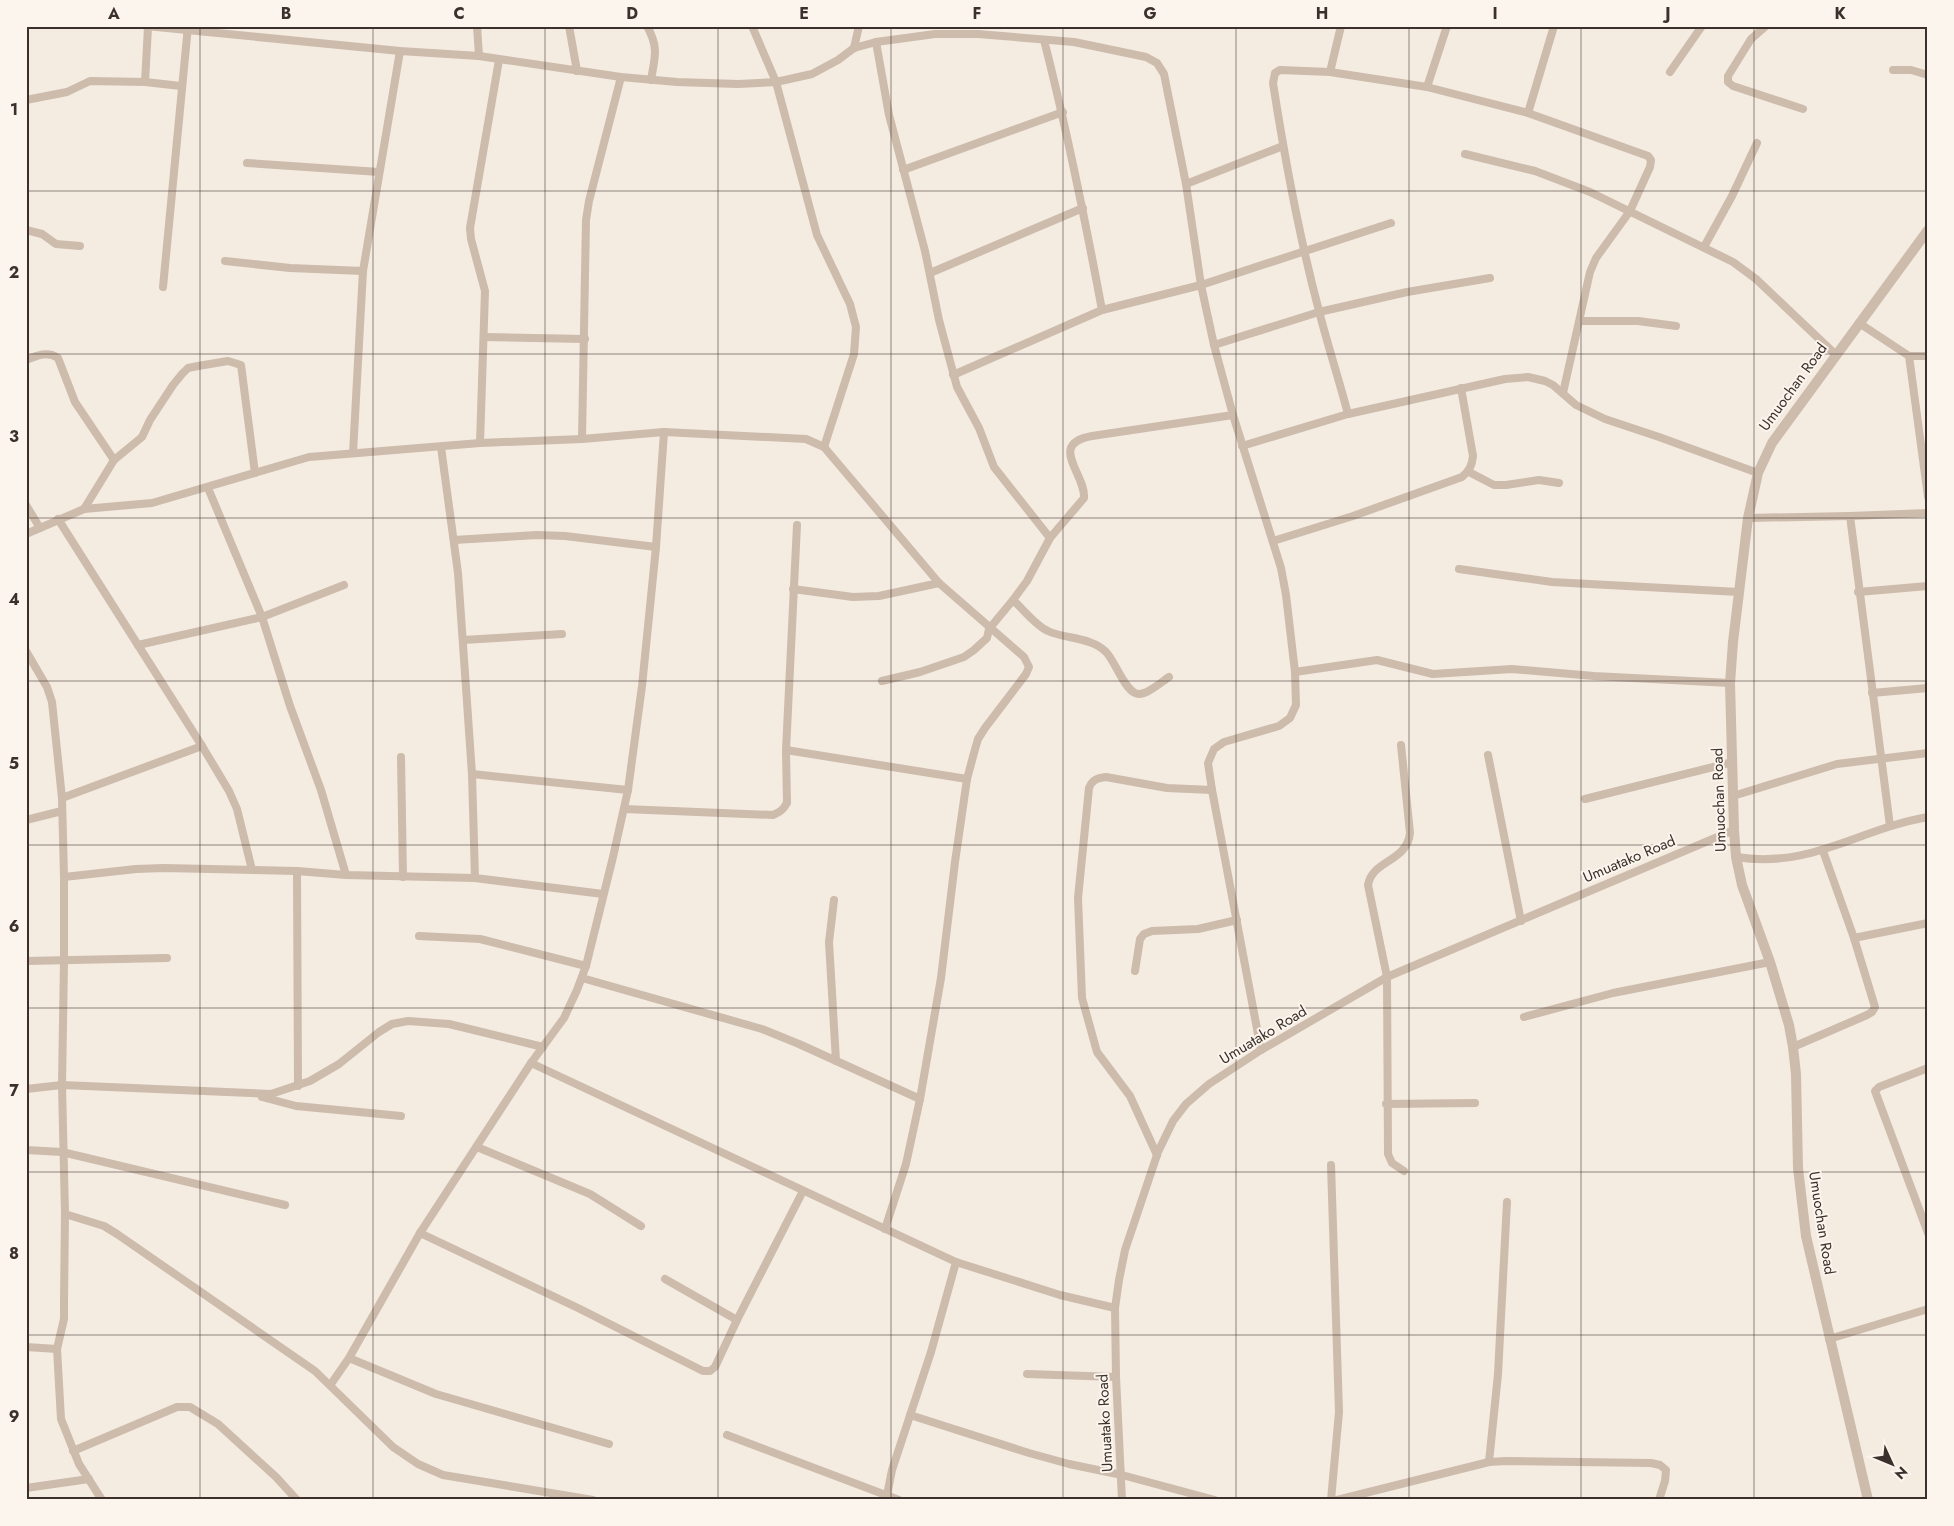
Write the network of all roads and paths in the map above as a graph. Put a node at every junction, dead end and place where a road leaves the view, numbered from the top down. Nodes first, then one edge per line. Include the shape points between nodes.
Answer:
1 (147, 26) edge
2 (477, 26) edge
3 (569, 26) edge
4 (647, 26) edge
5 (752, 26) edge
6 (859, 26) edge
7 (1341, 26) edge
8 (1447, 26) edge
9 (1554, 26) edge
10 (1702, 26) edge
11 (1766, 26) edge
12 (187, 28) edge
13 (1044, 40) junction
14 (876, 42) junction
15 (854, 48) junction
16 (400, 51) junction
17 (479, 56) junction
18 (499, 60) junction
19 (1893, 70) dead end
20 (577, 71) junction
21 (1330, 72) junction
22 (1670, 72) dead end
23 (1928, 76) edge
24 (621, 77) junction
25 (651, 80) junction
26 (145, 82) junction
27 (776, 82) junction
28 (181, 86) junction
29 (1426, 87) junction
30 (26, 100) edge
31 (1803, 109) dead end
32 (1062, 112) junction
33 (1528, 113) junction
34 (1758, 143) dead end
35 (1283, 146) junction
36 (1465, 154) dead end
37 (247, 163) dead end
38 (903, 170) junction
39 (379, 172) junction
40 (1186, 184) junction
41 (1083, 208) junction
42 (1630, 211) junction
43 (1391, 223) dead end
44 (26, 230) edge
45 (1928, 230) edge
46 (80, 246) dead end
47 (1704, 247) junction
48 (1304, 251) junction
49 (225, 261) dead end
50 (363, 271) junction
51 (930, 273) junction
52 (1490, 278) dead end
53 (1201, 285) junction
54 (163, 287) dead end
55 (1102, 310) junction
56 (1319, 312) junction
57 (1580, 321) junction
58 (1859, 323) junction
59 (1676, 326) dead end
60 (484, 337) junction
61 (585, 338) junction
62 (1214, 345) junction
63 (1835, 354) junction
64 (1909, 356) junction
65 (1928, 356) edge
66 (26, 360) edge
67 (953, 374) junction
68 (1461, 388) junction
69 (1563, 393) junction
70 (1348, 414) junction
71 (1233, 416) junction
72 (664, 432) junction
73 (582, 439) junction
74 (480, 443) junction
75 (1242, 446) junction
76 (441, 447) junction
77 (824, 447) junction
78 (353, 453) junction
79 (114, 460) junction
80 (1468, 472) junction
81 (255, 473) junction
82 (1758, 474) junction
83 (1559, 483) dead end
84 (208, 488) junction
85 (1928, 497) edge
86 (26, 505) edge
87 (84, 509) junction
88 (1928, 513) edge
89 (1850, 516) junction
90 (1748, 518) junction
91 (58, 519) junction
92 (797, 525) dead end
93 (40, 528) junction
94 (26, 534) edge
95 (1050, 538) junction
96 (454, 540) junction
97 (1273, 541) junction
98 (656, 547) junction
99 (1459, 569) dead end
100 (939, 583) junction
101 (344, 585) dead end
102 (1928, 586) edge
103 (793, 589) junction
104 (1739, 592) junction
105 (1858, 592) junction
106 (1013, 600) junction
107 (262, 617) junction
108 (989, 628) junction
109 (562, 634) dead end
110 (463, 640) junction
111 (138, 645) junction
112 (26, 651) edge
113 (1295, 672) junction
114 (1169, 677) dead end
115 (882, 681) dead end
116 (1730, 683) junction
117 (1928, 688) edge
118 (1872, 693) junction
119 (1401, 745) dead end
120 (202, 746) junction
121 (786, 750) junction
122 (1928, 753) edge
123 (1488, 755) dead end
124 (401, 757) dead end
125 (1881, 758) junction
126 (1733, 762) junction
127 (472, 774) junction
128 (968, 778) junction
129 (628, 790) junction
130 (1212, 790) junction
131 (1733, 796) junction
132 (62, 798) junction
133 (1585, 799) dead end
134 (624, 809) junction
135 (62, 811) junction
136 (1928, 817) edge
137 (26, 820) edge
138 (1890, 826) junction
139 (1734, 830) junction
140 (1823, 851) junction
141 (1736, 857) junction
142 (252, 870) junction
143 (296, 871) junction
144 (346, 875) junction
145 (403, 876) junction
146 (64, 877) junction
147 (475, 878) junction
148 (604, 894) junction
149 (834, 900) dead end
150 (1237, 920) junction
151 (1521, 920) junction
152 (1928, 923) edge
153 (419, 936) dead end
154 (1854, 938) junction
155 (167, 958) dead end
156 (26, 960) edge
157 (64, 960) junction
158 (1770, 962) junction
159 (586, 966) junction
160 (1135, 971) dead end
161 (1387, 977) junction
162 (582, 978) junction
163 (1524, 1017) dead end
164 (543, 1047) junction
165 (1793, 1047) junction
166 (1261, 1050) junction
167 (836, 1061) junction
168 (531, 1063) junction
169 (1928, 1068) edge
170 (62, 1085) junction
171 (298, 1086) junction
172 (26, 1089) edge
173 (252, 1095) junction
174 (920, 1099) junction
175 (1475, 1103) dead end
176 (1386, 1104) junction
177 (401, 1116) dead end
178 (477, 1147) junction
179 (26, 1150) edge
180 (62, 1152) junction
181 (1157, 1155) junction
182 (1331, 1165) dead end
183 (1404, 1171) dead end
184 (803, 1191) junction
185 (1507, 1202) dead end
186 (285, 1205) dead end
187 (65, 1214) junction
188 (641, 1226) dead end
189 (885, 1230) junction
190 (420, 1233) junction
191 (1928, 1233) edge
192 (956, 1262) junction
193 (664, 1279) dead end
194 (1115, 1308) junction
195 (1927, 1312) edge
196 (737, 1320) junction
197 (1829, 1339) junction
198 (26, 1347) edge
199 (57, 1349) junction
200 (349, 1358) junction
201 (1028, 1374) dead end
202 (1116, 1377) junction
203 (331, 1384) junction
204 (910, 1415) junction
205 (727, 1435) dead end
206 (609, 1444) dead end
207 (73, 1451) junction
208 (1489, 1462) junction
209 (1122, 1475) junction
210 (89, 1479) junction
211 (26, 1488) edge
212 (886, 1497) edge
213 (102, 1500) edge
214 (297, 1500) edge
215 (593, 1500) edge
216 (900, 1500) edge
217 (1122, 1500) edge
218 (1215, 1500) edge
219 (1331, 1500) edge
220 (1337, 1500) edge
221 (1659, 1500) edge
222 (1868, 1500) edge

1 - 12 street
1 - 26 street
2 - 17 street
3 - 20 street
4 - 25 street via 656,52
5 - 27 street
6 - 15 street
7 - 21 street
8 - 29 street
9 - 33 street
10 - 22 street
11 - 31 street via 1751,39 1728,76 1728,82
12 - 16 street
12 - 28 street
13 - 14 street via 952,34
13 - 32 street
13 - 40 street via 1074,42 1146,57 1157,63 1164,74
14 - 15 street
14 - 38 street
15 - 27 street via 812,74
16 - 17 street
16 - 39 street
17 - 18 street
18 - 20 street
18 - 60 street via 470,228 470,239 485,292
19 - 23 street via 1911,70
20 - 24 street
21 - 29 street
21 - 35 street via 1287,69 1275,73 1273,83
24 - 25 street
24 - 61 street via 586,220
25 - 27 street via 738,84
26 - 28 street
26 - 30 street via 90,81 67,92
27 - 77 street via 817,235 850,304 856,327 854,354
28 - 54 street
29 - 33 street
32 - 38 street
32 - 41 street
33 - 42 street via 1648,156 1650,167
34 - 47 street
35 - 40 street
35 - 48 street
36 - 42 street via 1535,171
37 - 39 street
38 - 51 street
39 - 50 street
40 - 53 street
41 - 51 street
41 - 55 street
42 - 47 street
42 - 57 street via 1596,258
43 - 48 street
44 - 46 street via 42,234 56,244
45 - 58 street, Umuochan Road
47 - 63 street via 1756,279
48 - 53 street
48 - 56 street
49 - 50 street
50 - 78 street
51 - 67 street
52 - 56 street
53 - 55 street
53 - 62 street
55 - 67 street
56 - 62 street
56 - 70 street
57 - 59 street via 1638,321
57 - 69 street
58 - 63 street, Umuochan Road
58 - 64 street
60 - 61 street
60 - 74 street
61 - 73 street
62 - 71 street
63 - 82 street, Umuochan Road via 1772,443
64 - 65 street
64 - 85 street
66 - 79 street via 41,354 52,354 58,358 75,402
67 - 95 street via 994,468
68 - 69 street via 1505,378 1528,377 1554,385
68 - 70 street
68 - 80 street via 1473,456
69 - 82 street via 1576,405 1605,419
70 - 75 street
71 - 75 street
71 - 95 street via 1092,436 1074,443 1070,460 1083,486 1084,498
72 - 73 street
72 - 77 street via 806,438
72 - 98 street
73 - 74 street
74 - 76 street
75 - 97 street
76 - 78 street
76 - 96 street
77 - 100 street
78 - 81 street via 310,457
79 - 81 street via 142,437 173,385 188,368 228,361 241,365 243,372
79 - 87 street
80 - 83 street via 1494,485 1539,480
80 - 97 street via 1462,477 1353,516
81 - 84 street
82 - 90 street, Umuochan Road
84 - 87 street via 152,503
84 - 107 street
86 - 93 street
87 - 91 street
88 - 89 street
89 - 90 street
89 - 105 street
90 - 104 street, Umuochan Road
91 - 93 street
91 - 111 street
92 - 103 street
93 - 94 street
95 - 106 street
96 - 98 street via 565,536
96 - 110 street
97 - 113 street via 1286,595
98 - 129 street
99 - 104 street via 1552,582
100 - 103 street via 879,596 853,597
100 - 108 street
101 - 107 street
102 - 105 street
103 - 121 street
104 - 116 street, Umuochan Road
105 - 118 street
106 - 108 street
106 - 114 street via 1049,632 1096,645 1106,651 1135,693 1142,694
107 - 111 street
107 - 144 street via 321,790
108 - 115 street via 987,638 964,657
108 - 128 street via 1024,657 1029,667 978,739
109 - 110 street
110 - 127 street
111 - 120 street
112 - 132 street via 52,702
113 - 116 street via 1377,660 1433,674 1512,670
113 - 130 street via 1296,705 1290,718 1278,726 1224,742 1214,749 1208,762
116 - 126 street, Umuochan Road
117 - 118 street
118 - 125 street
119 - 161 street via 1409,841 1400,854 1373,872 1368,885
120 - 132 street
120 - 142 street via 237,809
121 - 128 street
121 - 134 street via 787,803 773,815
122 - 125 street
123 - 151 street
124 - 145 street
125 - 131 street via 1837,764
125 - 138 street
126 - 131 street, Umuochan Road
126 - 133 street
127 - 129 street
127 - 147 street
128 - 174 street via 941,978
129 - 134 street
130 - 150 street
130 - 181 street via 1167,788 1106,777 1097,778 1089,788 1078,898 1082,998 1094,1046 1130,1096
131 - 139 street, Umuochan Road
132 - 135 street
134 - 148 street
135 - 137 street
135 - 146 street
136 - 138 street
138 - 140 street
139 - 141 street, Umuochan Road
139 - 151 street, Umuatako Road
140 - 141 street via 1766,861
140 - 154 street
141 - 158 street, Umuochan Road via 1742,885
142 - 143 street
142 - 146 street via 136,869
143 - 144 street
143 - 171 street
144 - 145 street
145 - 147 street
146 - 157 street
147 - 148 street
148 - 159 street
149 - 167 street via 829,942
150 - 160 street via 1144,934 1140,939
150 - 166 street
151 - 161 street, Umuatako Road
152 - 154 street
153 - 159 street via 480,939
154 - 165 street via 1875,1007 1872,1012
155 - 157 street
156 - 157 street
157 - 170 street
158 - 163 street via 1613,994
158 - 165 street, Umuochan Road
159 - 162 street
161 - 166 street, Umuatako Road
161 - 176 street
162 - 164 street via 564,1018
162 - 167 street via 762,1029
164 - 168 street
164 - 171 street via 448,1024 408,1021 392,1024 339,1064
165 - 197 street, Umuochan Road via 1801,1202
166 - 181 street, Umuatako Road via 1209,1084 1186,1104 1173,1121
167 - 174 street
168 - 178 street
168 - 184 street
169 - 191 street via 1875,1091
170 - 172 street
170 - 173 street
170 - 180 street
171 - 173 street via 271,1094
173 - 177 street via 296,1106
174 - 189 street via 906,1164
175 - 176 street
176 - 183 street via 1388,1154 1392,1164
178 - 188 street via 590,1194
178 - 190 street
179 - 180 street
180 - 186 street
180 - 187 street
181 - 194 street, Umuatako Road via 1125,1250
182 - 219 street via 1339,1412
184 - 189 street
184 - 196 street
185 - 208 street via 1498,1374
187 - 199 street via 64,1319
187 - 203 street via 104,1226 117,1234
189 - 192 street
190 - 196 street via 703,1371 715,1367
190 - 200 street
192 - 194 street via 1060,1295
192 - 204 street
193 - 196 street
194 - 202 street, Umuatako Road
195 - 197 street
197 - 222 street, Umuochan Road
198 - 199 street
199 - 207 street via 61,1419
200 - 203 street
200 - 206 street via 436,1394
201 - 202 street
202 - 209 street, Umuatako Road
203 - 215 street via 393,1447 418,1464 452,1476
204 - 209 street via 1029,1453
204 - 212 street
205 - 212 street
207 - 210 street
207 - 214 street via 177,1407 190,1406 218,1424
208 - 220 street
208 - 221 street via 1652,1463 1666,1470
209 - 217 street, Umuatako Road
209 - 218 street
210 - 211 street
210 - 213 street
212 - 216 street

